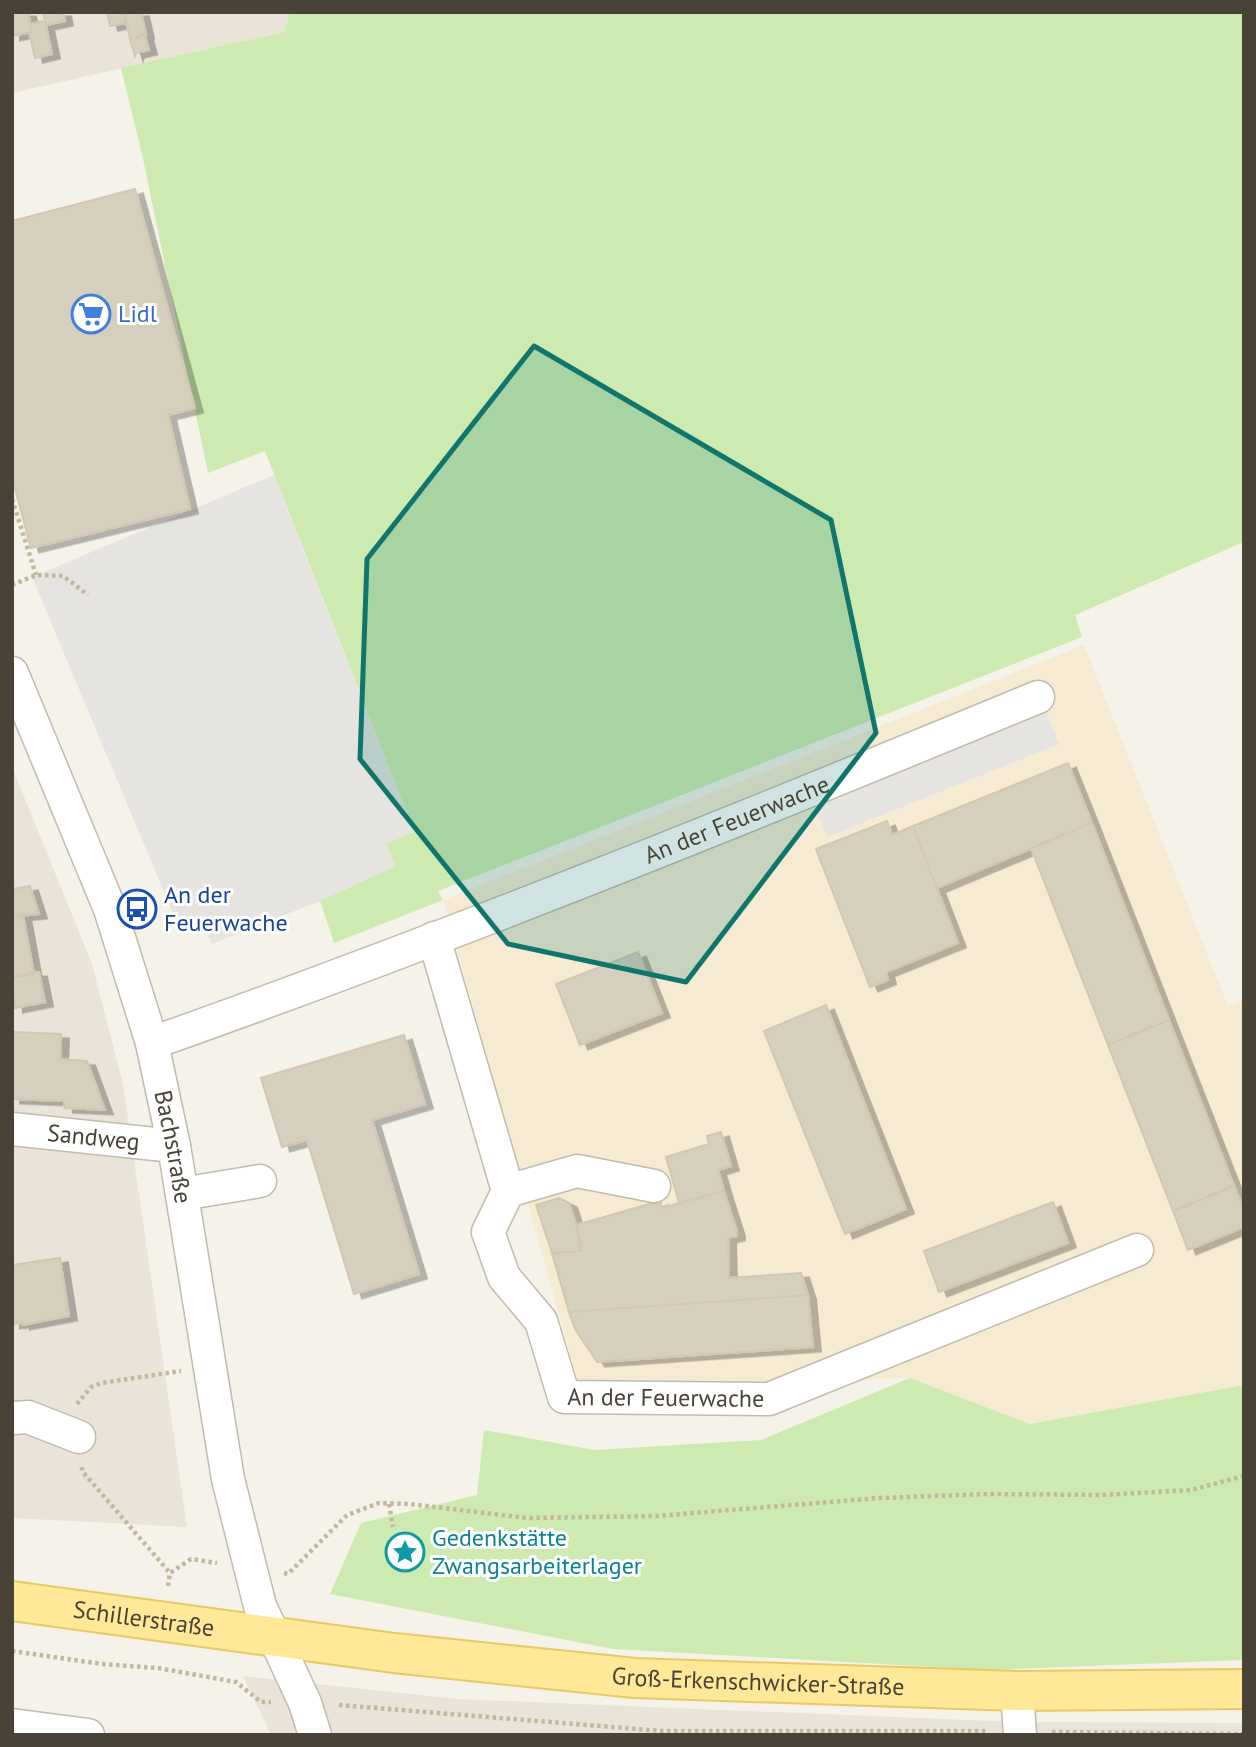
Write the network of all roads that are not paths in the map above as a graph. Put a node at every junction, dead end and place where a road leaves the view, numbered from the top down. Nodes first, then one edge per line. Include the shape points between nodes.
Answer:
1 (12, 673) edge
2 (1038, 697) dead end
3 (434, 938) junction
4 (152, 1044) junction
5 (12, 1129) edge
6 (174, 1146) junction
7 (260, 1181) dead end
8 (654, 1186) dead end
9 (508, 1191) junction
10 (182, 1194) junction
11 (1137, 1250) dead end
12 (12, 1418) edge
13 (68, 1432) road end
14 (12, 1601) edge
15 (275, 1636) junction
16 (1244, 1689) edge
17 (1017, 1691) junction
18 (12, 1725) edge
19 (88, 1735) edge
20 (315, 1735) edge
21 (1020, 1735) edge

1 - 4 street, Bachstraße via 110,909
2 - 3 street, An der Feuerwache via 802,795
3 - 4 street, An der Feuerwache
3 - 9 street
4 - 6 street, Bachstraße
5 - 6 street, Sandweg
6 - 10 street, Bachstraße
7 - 10 street
8 - 9 street via 577,1171
9 - 11 street, An der Feuerwache via 488,1232 504,1277 541,1321 564,1397 769,1399
10 - 15 street, Bachstraße via 228,1479 260,1606
12 - 13 street via 28,1417
14 - 15 main road, Schillerstraße
15 - 17 main road, Groß-Erkenschwicker-Straße via 635,1678
15 - 20 street, Bachstraße
16 - 17 main road, Groß-Erkenschwicker-Straße
17 - 21 street
18 - 19 street

